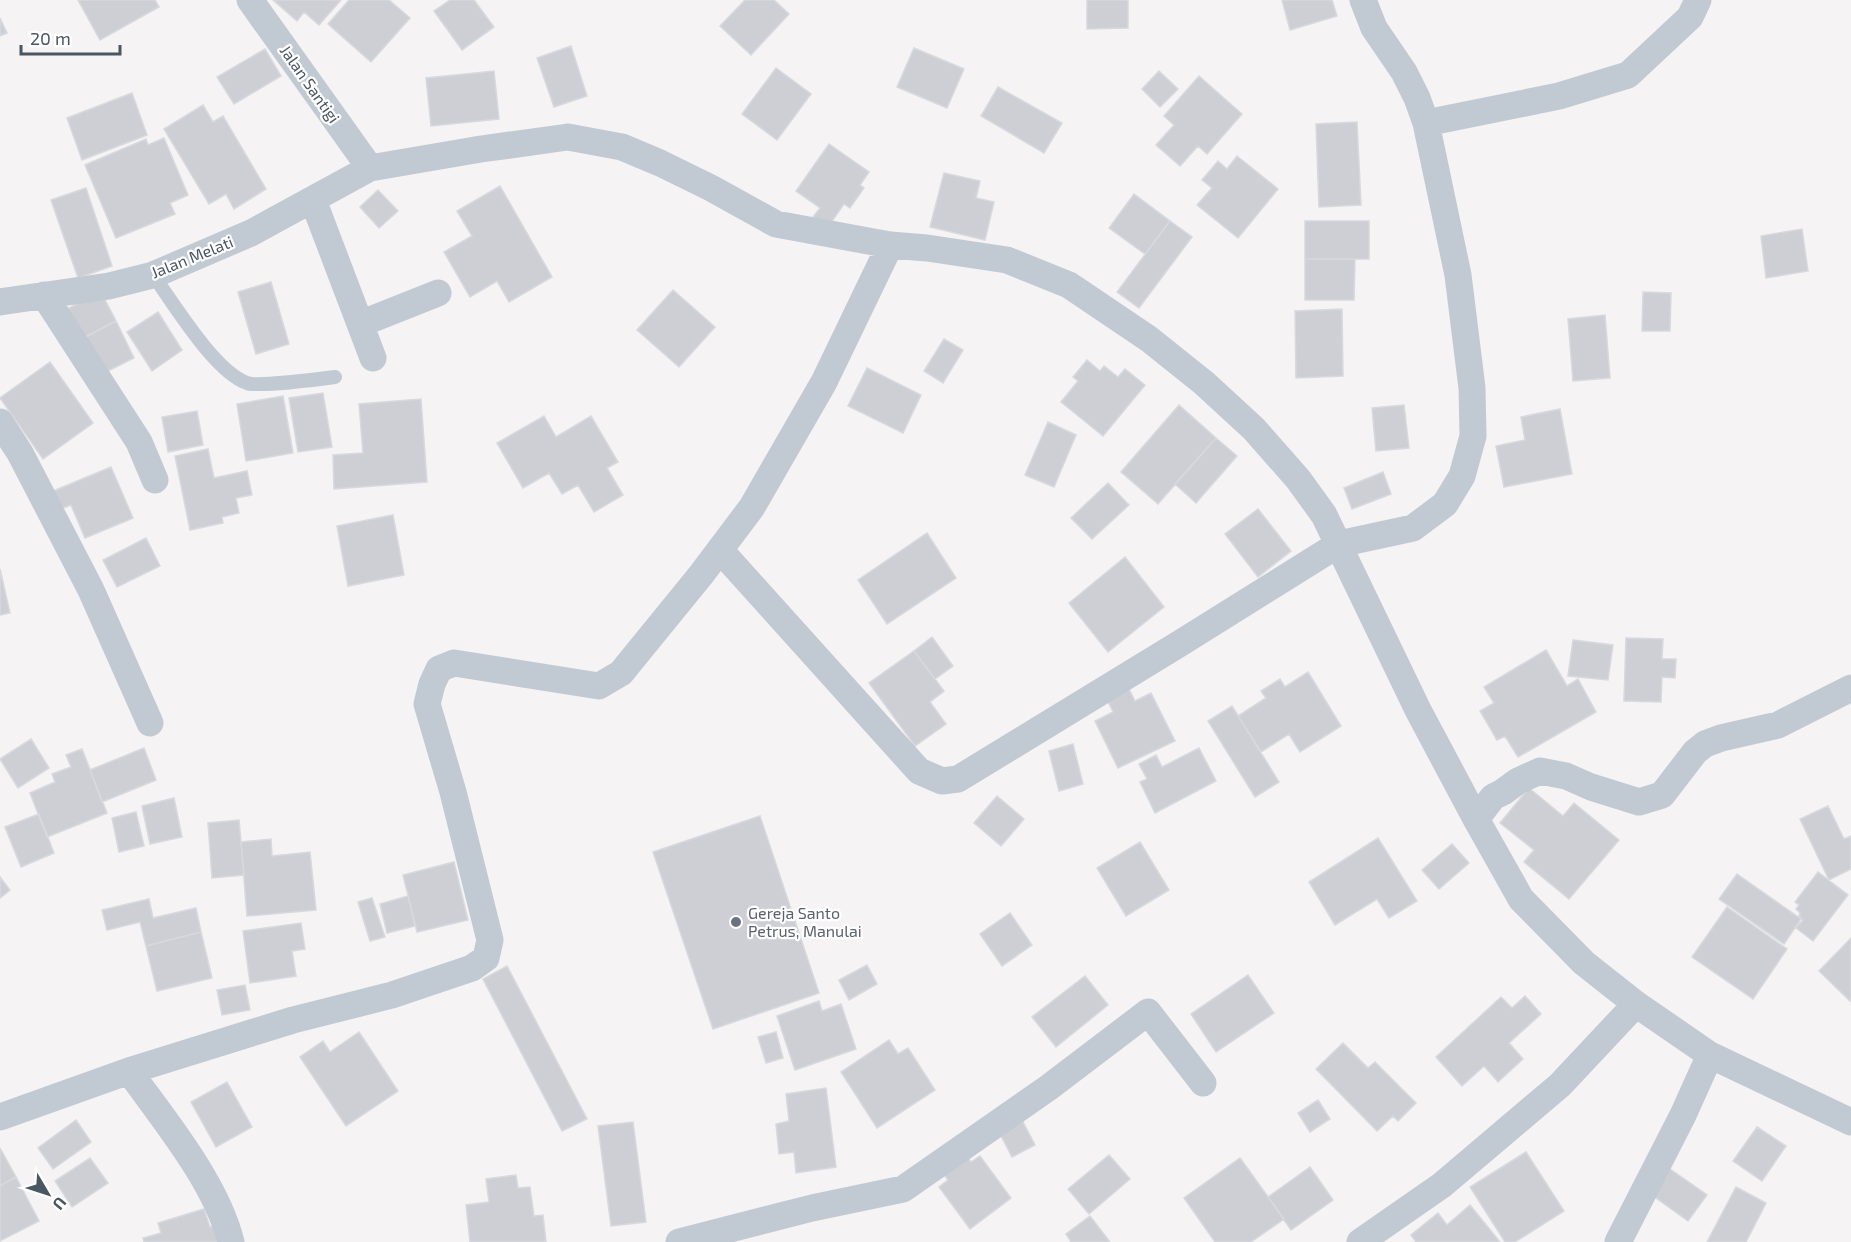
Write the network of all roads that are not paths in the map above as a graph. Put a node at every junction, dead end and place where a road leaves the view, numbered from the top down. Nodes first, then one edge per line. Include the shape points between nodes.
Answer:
1 (250, 0) edge
2 (1363, 0) edge
3 (1698, 0) edge
4 (1426, 123) junction
5 (370, 168) junction
6 (313, 200) junction
7 (890, 245) junction
8 (153, 275) junction
9 (438, 293) dead end
10 (44, 296) junction
11 (0, 302) edge
12 (360, 324) junction
13 (373, 358) dead end
14 (335, 377) dead end
15 (0, 422) edge
16 (155, 480) dead end
17 (1338, 544) junction
18 (720, 550) junction
19 (1851, 688) edge
20 (150, 723) dead end
21 (1476, 819) junction
22 (1636, 1004) junction
23 (1710, 1055) junction
24 (129, 1071) junction
25 (1203, 1083) dead end
26 (0, 1117) edge
27 (1851, 1122) edge
28 (231, 1242) edge
29 (679, 1242) edge
30 (1360, 1242) edge
31 (1618, 1242) edge

1 - 5 street, Jalan Santigi
2 - 4 street via 1374,28 1404,72
3 - 4 street via 1690,17 1628,75 1559,96
4 - 17 street via 1458,275 1472,388 1473,436 1462,476 1445,504 1413,528
5 - 6 street, Jalan Melati
5 - 7 street, Jalan Melati via 568,137 622,147 711,188 776,224
6 - 8 street, Jalan Melati via 251,233
6 - 12 street
7 - 17 street, Jalan Melati via 1007,260 1069,285 1149,339 1254,429 1298,479
7 - 18 street via 824,382 752,507
8 - 10 street, Jalan Melati
8 - 14 lane via 208,352 227,372 248,384
9 - 12 street
10 - 11 street, Jalan Melati
10 - 16 street via 139,442
12 - 13 street
15 - 20 street via 91,590
17 - 18 street via 958,779 942,781 919,771
17 - 21 street, Jalan Melati
18 - 24 street via 621,674 599,686 454,663 439,669 427,704 490,940 486,958 472,968 392,995 294,1020
19 - 21 street via 1778,725 1705,744 1662,795 1639,802 1540,771 1493,796
21 - 22 street, Jalan Melati via 1521,899 1584,963
22 - 23 street, Jalan Melati
22 - 30 street via 1560,1085 1442,1185
23 - 27 street, Jalan Melati
23 - 31 street
24 - 26 street
24 - 28 street via 210,1190
25 - 29 street via 1148,1012 1048,1089 903,1190 812,1208

